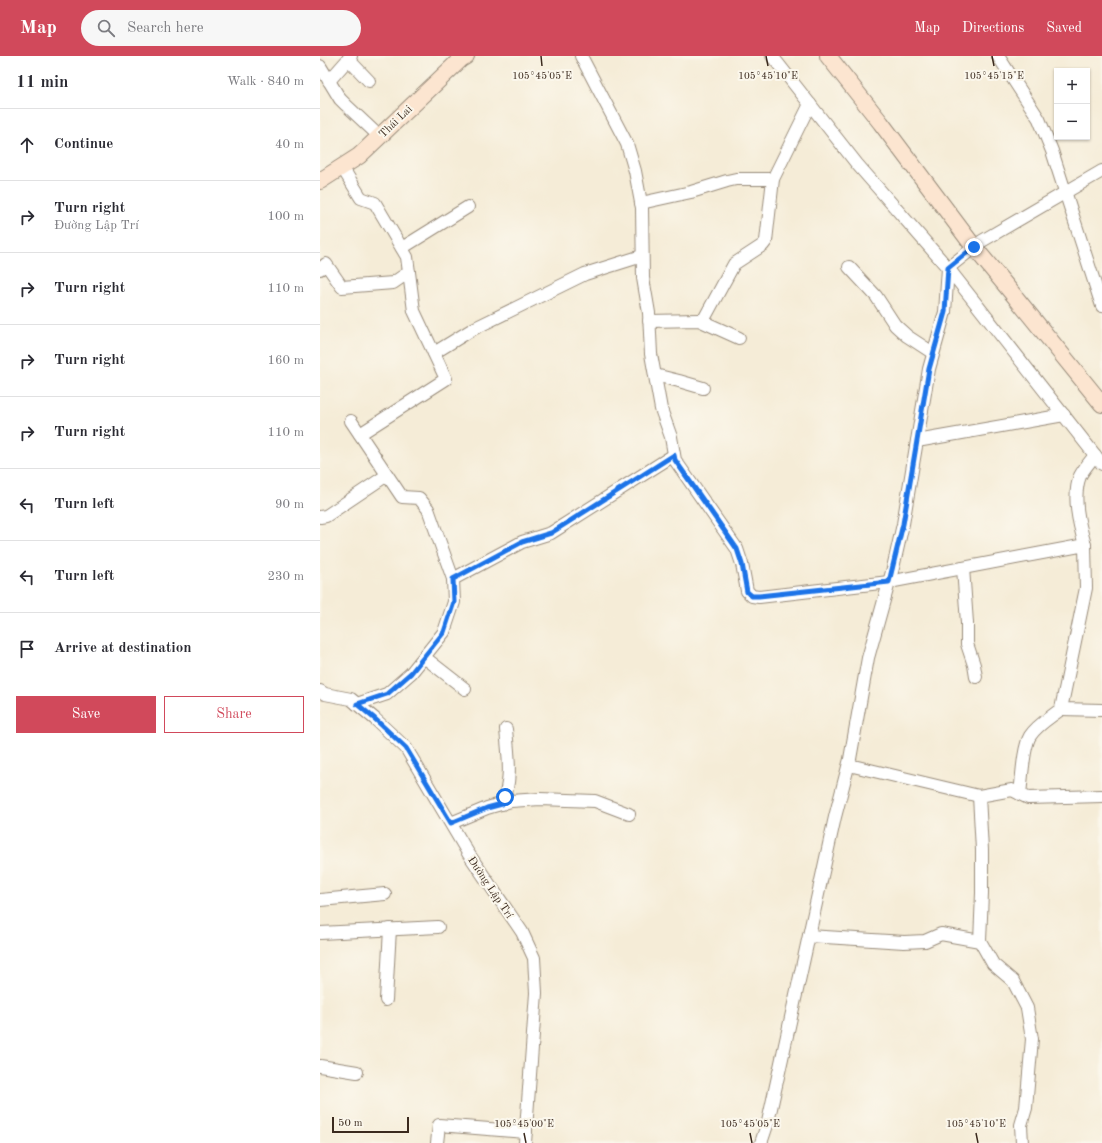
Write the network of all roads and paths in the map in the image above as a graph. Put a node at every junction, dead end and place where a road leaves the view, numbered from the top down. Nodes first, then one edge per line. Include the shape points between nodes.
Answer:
1 (466, 56) edge
2 (581, 56) edge
3 (772, 56) edge
4 (828, 56) edge
5 (998, 56) edge
6 (349, 58) edge
7 (320, 66) edge
8 (329, 81) junction
9 (369, 81) dead end
10 (810, 104) junction
11 (379, 136) junction
12 (342, 167) junction
13 (1102, 171) edge
14 (773, 179) junction
15 (320, 181) edge
16 (1065, 193) junction
17 (641, 203) junction
18 (468, 207) dead end
19 (974, 247) junction
20 (402, 248) junction
21 (642, 256) junction
22 (850, 267) dead end
23 (948, 268) junction
24 (320, 269) edge
25 (409, 272) junction
26 (1102, 306) edge
27 (649, 321) junction
28 (703, 321) junction
29 (738, 338) dead end
30 (434, 353) junction
31 (933, 353) junction
32 (655, 375) junction
33 (703, 388) dead end
34 (1102, 404) edge
35 (1064, 415) junction
36 (351, 421) dead end
37 (360, 434) junction
38 (917, 441) junction
39 (674, 455) junction
40 (1099, 460) edge
41 (387, 475) junction
42 (320, 517) edge
43 (1085, 545) junction
44 (963, 568) junction
45 (453, 579) junction
46 (889, 582) junction
47 (424, 657) junction
48 (976, 677) dead end
49 (465, 689) dead end
50 (320, 691) edge
51 (357, 704) junction
52 (1061, 709) junction
53 (1102, 710) edge
54 (506, 729) dead end
55 (849, 765) junction
56 (1020, 794) junction
57 (979, 796) junction
58 (1102, 796) edge
59 (502, 804) junction
60 (629, 814) dead end
61 (451, 823) junction
62 (385, 894) dead end
63 (320, 900) edge
64 (438, 927) dead end
65 (390, 929) junction
66 (320, 933) edge
67 (809, 936) junction
68 (980, 941) junction
69 (386, 1000) dead end
70 (320, 1066) edge
71 (357, 1072) dead end
72 (526, 1138) edge
73 (437, 1143) edge
74 (761, 1143) edge
75 (1022, 1143) edge

1 - 11 street, Thái Lai
2 - 17 street via 627,144
3 - 10 street
4 - 19 street
5 - 16 street via 1039,119
6 - 8 street
6 - 9 street
7 - 8 street
8 - 11 street via 340,99
10 - 14 street
10 - 23 street via 857,164
11 - 12 street, Thái Lai via 359,156
12 - 15 street, Thái Lai
12 - 20 street via 361,198 375,203
13 - 16 street
14 - 17 street via 736,179
14 - 28 street via 766,241 734,264
16 - 19 street
16 - 26 street
17 - 21 street
18 - 20 street
19 - 23 street
19 - 34 street
20 - 25 street
21 - 27 street
21 - 30 street via 585,274 473,329
22 - 31 street via 876,296 895,325
23 - 31 street via 945,312
23 - 35 street
24 - 25 street via 326,264 342,287 393,283
25 - 30 street via 414,311
27 - 28 street
27 - 32 street
28 - 29 street
30 - 37 street via 446,378
31 - 38 street
32 - 33 street
32 - 39 street via 661,409 671,437
35 - 38 street
35 - 40 street
36 - 37 street
37 - 41 street
38 - 46 street via 903,524
39 - 45 street via 551,533 522,542
39 - 46 street via 737,549 747,592 752,596
40 - 43 street via 1084,469 1077,495
41 - 42 street via 326,516
41 - 45 street via 402,497 419,498 428,509
43 - 44 street
43 - 52 street via 1086,588
44 - 46 street
44 - 48 street via 966,644
45 - 47 street via 454,602 444,632
46 - 55 street via 868,658
47 - 49 street
47 - 51 street via 411,673 387,694
50 - 51 street, Đường Lập Trí via 351,699
51 - 61 street, Đường Lập Trí via 406,748
52 - 53 street
52 - 56 street via 1031,735 1026,746
54 - 59 street via 509,777
55 - 57 street
55 - 67 street
56 - 57 street via 1012,790
56 - 58 street via 1028,798
57 - 68 street via 982,850
59 - 60 street via 540,799 595,801
59 - 61 street
61 - 72 street, Đường Lập Trí via 468,853 522,932 534,958 536,993
62 - 63 street
64 - 65 street
65 - 66 street
65 - 69 street
67 - 68 street via 904,942 925,941 941,934
67 - 74 street via 768,1122
68 - 75 street via 993,964 1013,981 1028,1008 1032,1039 1026,1108 1021,1125
70 - 71 street
72 - 73 street via 440,1125

